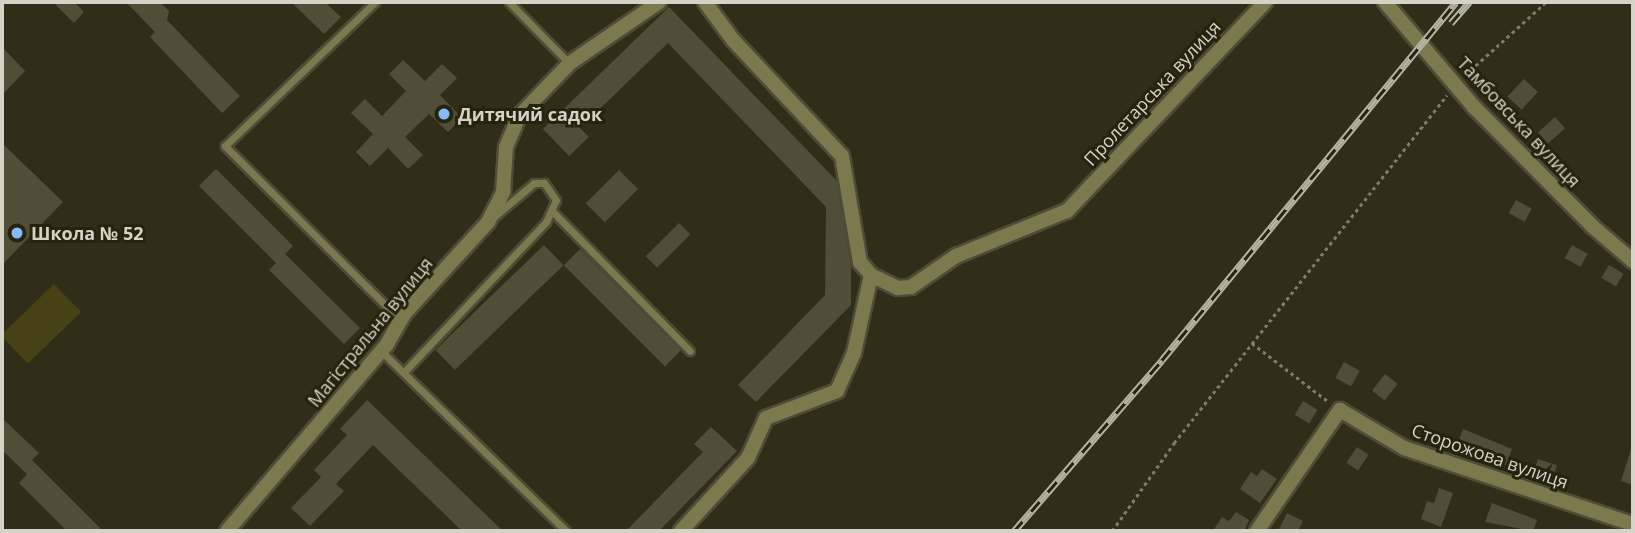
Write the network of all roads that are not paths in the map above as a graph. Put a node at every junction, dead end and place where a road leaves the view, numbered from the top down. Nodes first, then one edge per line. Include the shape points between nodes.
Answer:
1 (375, 2) edge
2 (509, 2) edge
3 (659, 2) edge
4 (705, 2) edge
5 (1265, 2) edge
6 (1385, 2) edge
7 (570, 63) junction
8 (553, 212) junction
9 (488, 222) junction
10 (1633, 261) edge
11 (872, 275) junction
12 (400, 321) junction
13 (381, 351) junction
14 (690, 351) dead end
15 (404, 372) junction
16 (1633, 524) edge
17 (227, 531) edge
18 (566, 531) edge
19 (681, 531) edge
20 (1257, 531) edge

1 - 12 lane via 225,146
2 - 7 lane
3 - 7 street, Магістральна вулиця
4 - 11 street via 733,40 842,156 860,262
5 - 11 street, Пролетарська вулиця via 1067,211 956,256 911,287 898,288
6 - 10 street, Тамбовська вулиця via 1455,85 1592,226
7 - 9 street, Магістральна вулиця via 519,116 510,133 503,192
8 - 9 lane via 552,190 534,183
8 - 14 lane
8 - 15 lane
9 - 12 street, Магістральна вулиця
11 - 19 street via 854,353 837,391 766,418 748,458
12 - 13 street, Магістральна вулиця
13 - 15 lane
13 - 17 street, Магістральна вулиця
15 - 18 lane
16 - 20 street, Сторожова вулиця via 1404,448 1340,410

